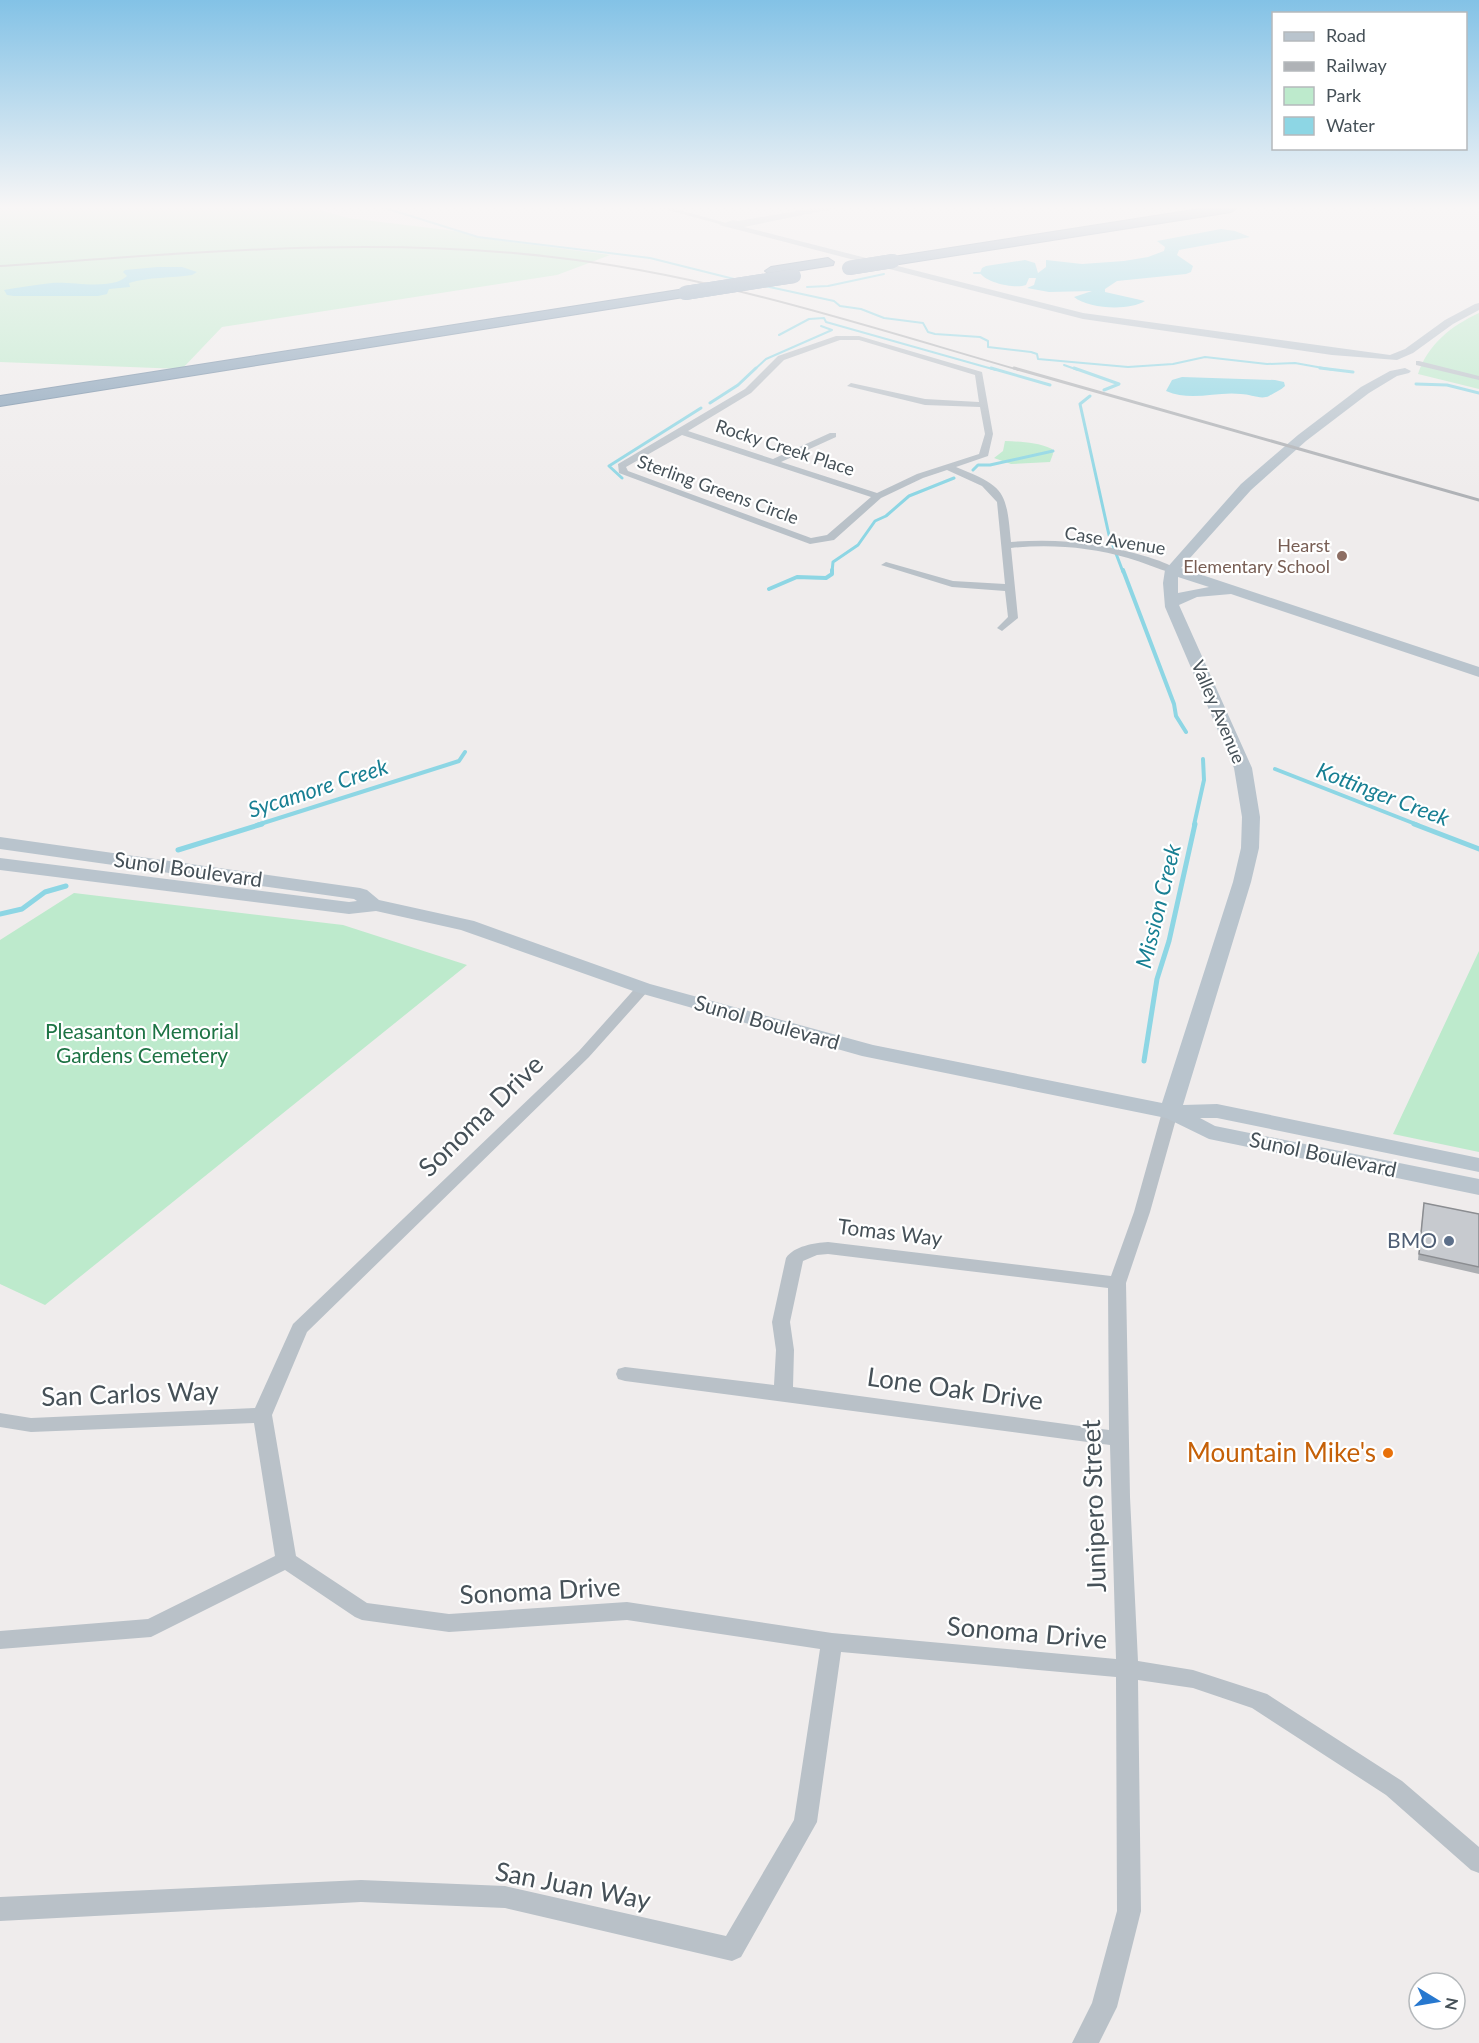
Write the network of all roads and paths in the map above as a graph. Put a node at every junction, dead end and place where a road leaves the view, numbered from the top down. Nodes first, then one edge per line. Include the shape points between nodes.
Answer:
1 (559, 303) edge
2 (620, 303) edge
3 (1030, 303) edge
4 (1479, 306) edge
5 (1426, 340) junction
6 (1386, 362) junction
7 (1413, 366) junction
8 (1479, 378) edge
9 (851, 386) dead end
10 (0, 390) edge
11 (1365, 390) junction
12 (0, 401) edge
13 (985, 405) junction
14 (681, 432) junction
15 (833, 435) dead end
16 (773, 462) junction
17 (947, 467) junction
18 (878, 495) junction
19 (1006, 546) junction
20 (886, 564) dead end
21 (1172, 570) junction
22 (1010, 588) junction
23 (1247, 594) junction
24 (1172, 603) junction
25 (1002, 628) dead end
26 (1479, 672) edge
27 (0, 843) edge
28 (0, 864) edge
29 (140, 881) junction
30 (279, 883) junction
31 (372, 904) junction
32 (643, 988) junction
33 (1170, 1112) junction
34 (1479, 1165) edge
35 (1479, 1187) edge
36 (1118, 1283) junction
37 (625, 1374) dead end
38 (783, 1393) junction
39 (262, 1415) junction
40 (0, 1420) edge
41 (1119, 1439) junction
42 (286, 1560) junction
43 (0, 1640) edge
44 (832, 1642) junction
45 (1126, 1670) junction
46 (1479, 1862) edge
47 (0, 1909) edge
48 (1085, 2043) edge

1 - 10 highway
2 - 12 highway, bridge
3 - 6 street via 1119,322
4 - 5 street
5 - 6 street
5 - 7 street
6 - 7 street
6 - 11 street
7 - 8 street
7 - 11 street
9 - 13 street via 925,402
11 - 21 street via 1246,487
13 - 14 street, Sterling Greens Circle via 979,374 859,338 838,338 781,358 748,391
13 - 17 street, Sterling Greens Circle via 989,434 983,456
14 - 16 street, Rocky Creek Place
14 - 18 street, Sterling Greens Circle via 621,466 624,473 810,541 830,538
15 - 16 street
16 - 18 street, Rocky Creek Place
17 - 18 street, Sterling Greens Circle
17 - 19 street via 998,494
19 - 21 street, Case Avenue via 1095,552
19 - 22 street
20 - 22 street via 952,584
21 - 23 street, Case Avenue
21 - 24 street, Valley Avenue
22 - 25 street via 1013,618
23 - 24 street via 1192,592
23 - 26 street, Case Avenue
24 - 33 street, Valley Avenue via 1243,768 1251,817 1250,848 1242,882
27 - 30 street, Sunol Boulevard
28 - 29 street, Sunol Boulevard
29 - 30 street via 160,874 232,883
29 - 31 street, Sunol Boulevard via 349,908
30 - 31 street, Sunol Boulevard via 360,894
31 - 32 street, Sunol Boulevard via 507,937
32 - 33 street, Sunol Boulevard via 870,1051
32 - 39 street, Sonoma Drive via 584,1054 299,1329
33 - 34 street, Sunol Boulevard via 1217,1111
33 - 35 street, Sunol Boulevard via 1209,1132
33 - 36 street, Junipero Street
36 - 38 street, Tomas Way via 814,1249 795,1258 792,1269 781,1322 785,1350
36 - 41 street, Junipero Street
37 - 38 street, Lone Oak Drive
38 - 41 street, Lone Oak Drive
39 - 40 street, San Carlos Way via 31,1425
39 - 42 street
41 - 45 street, Junipero Street
42 - 43 street via 151,1628
42 - 44 street, Sonoma Drive via 362,1611 449,1623 627,1611
44 - 45 street, Sonoma Drive
44 - 47 street, San Juan Way via 805,1822 732,1949 506,1897 361,1892
45 - 46 street, Sonoma Drive via 1193,1679 1259,1701 1394,1788
45 - 48 street, Junipero Street via 1129,1911 1104,2007

